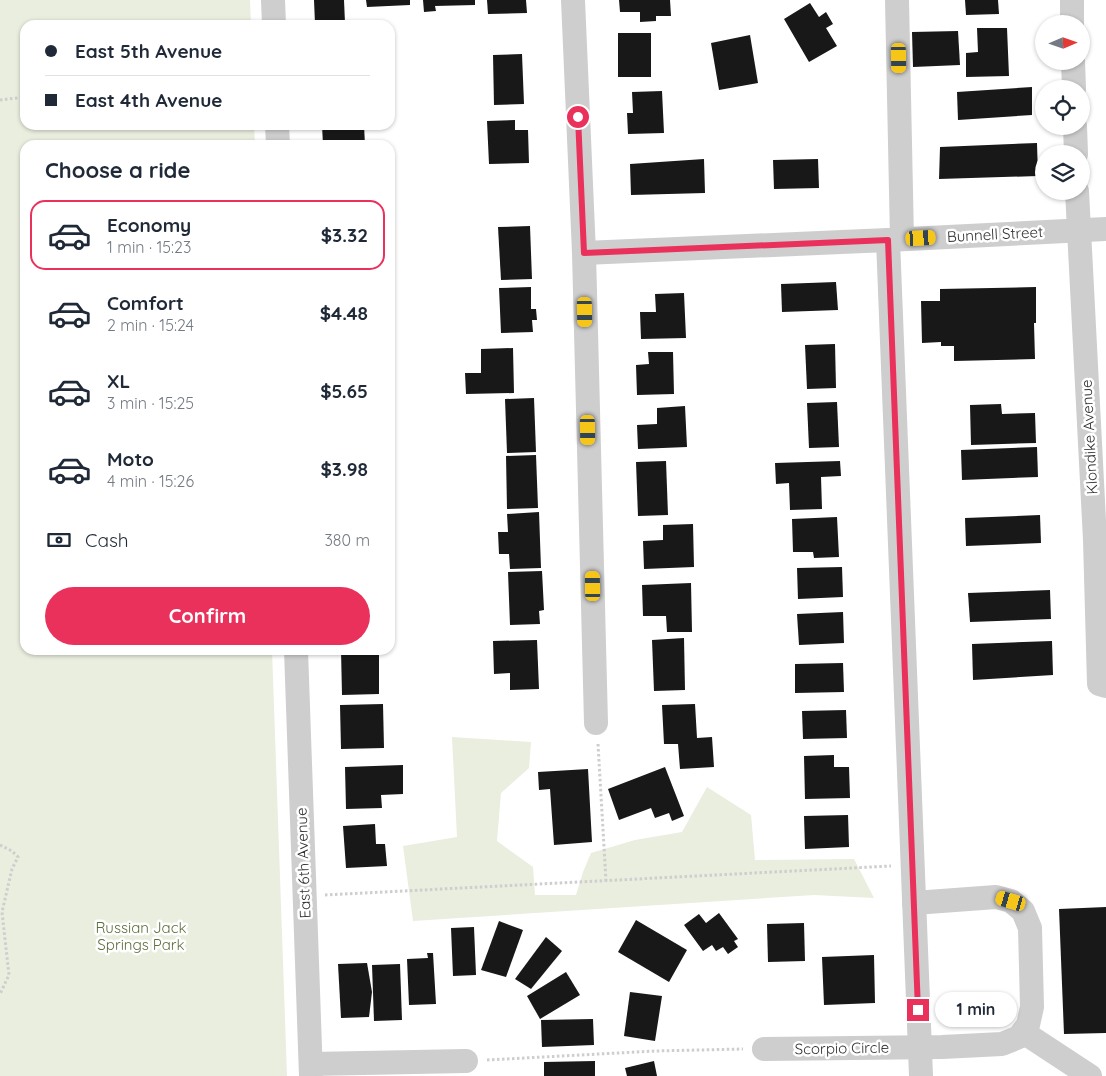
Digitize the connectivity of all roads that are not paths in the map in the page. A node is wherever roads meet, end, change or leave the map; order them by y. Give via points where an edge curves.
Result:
1 (273, 0) edge
2 (573, 0) edge
3 (897, 0) edge
4 (1072, 0) edge
5 (1072, 15) edge
6 (274, 20) edge
7 (1077, 200) edge
8 (1106, 228) edge
9 (1078, 230) junction
10 (895, 240) junction
11 (584, 253) junction
12 (1096, 385) edge
13 (1100, 540) edge
14 (296, 655) edge
15 (1102, 685) edge
16 (596, 723) road end
17 (914, 902) junction
18 (1023, 1032) junction
19 (920, 1046) junction
20 (764, 1049) road end
21 (466, 1061) road end
22 (311, 1070) edge
23 (921, 1076) edge
24 (1090, 1076) edge

1 - 6 street
2 - 11 street
3 - 10 street
4 - 5 street
7 - 9 street, Klondike Avenue
8 - 9 street, Bunnell Street
9 - 10 street, Bunnell Street
9 - 12 street, Klondike Avenue
10 - 11 street, Bunnell Street
10 - 17 street
11 - 16 street
12 - 13 street, Klondike Avenue
13 - 15 street, Klondike Avenue
14 - 22 street, East 6th Avenue
17 - 18 street via 996,897 1011,901 1023,911 1030,928 1032,1007
17 - 19 street
18 - 19 street, Scorpio Circle via 1002,1044
18 - 24 street
19 - 20 street, Scorpio Circle
19 - 23 street
21 - 22 street

